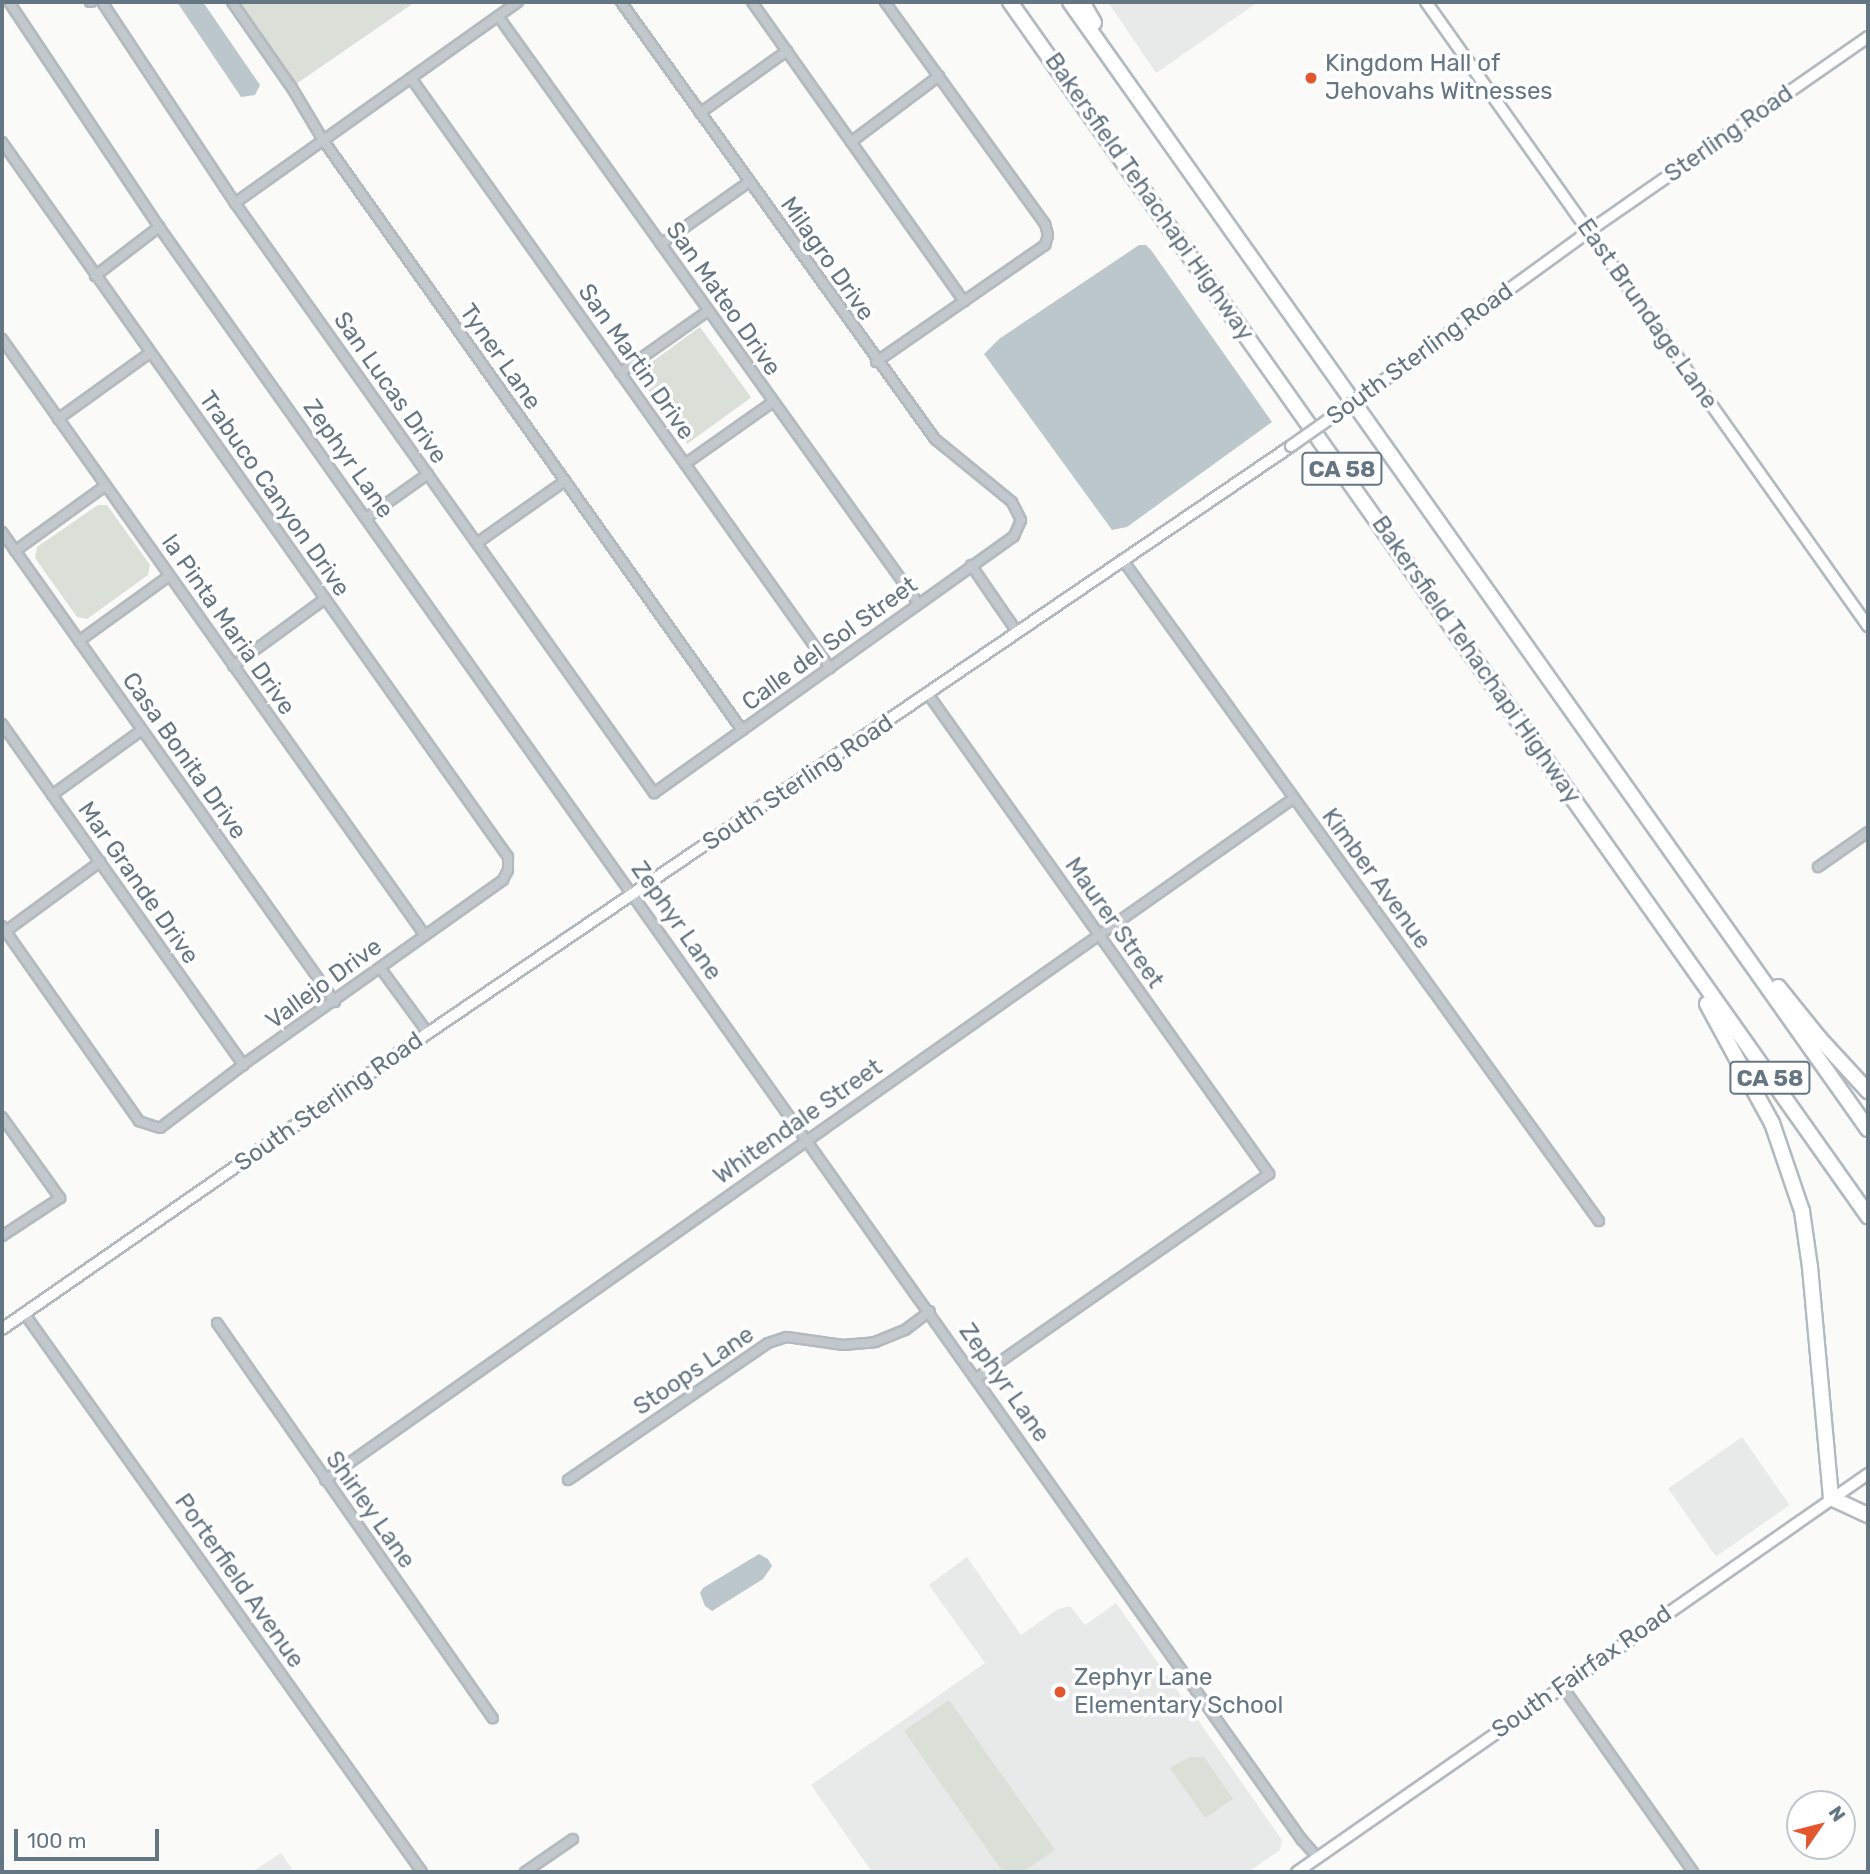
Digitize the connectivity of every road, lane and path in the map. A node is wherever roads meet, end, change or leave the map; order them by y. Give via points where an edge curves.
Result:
1 (9, 2) edge
2 (102, 2) edge
3 (232, 2) edge
4 (518, 2) edge
5 (621, 2) edge
6 (752, 2) edge
7 (885, 2) edge
8 (1010, 2) edge
9 (1070, 2) edge
10 (1082, 2) edge
11 (1426, 2) edge
12 (498, 16) junction
13 (1868, 37) edge
14 (1102, 47) junction
15 (787, 51) junction
16 (939, 76) junction
17 (411, 78) junction
18 (700, 113) junction
19 (323, 141) junction
20 (2, 142) edge
21 (852, 142) junction
22 (749, 182) junction
23 (235, 203) junction
24 (159, 227) junction
25 (1590, 231) junction
26 (661, 244) junction
27 (95, 276) junction
28 (964, 301) junction
29 (708, 311) junction
30 (2, 339) edge
31 (150, 353) junction
32 (876, 362) junction
33 (620, 373) junction
34 (773, 402) junction
35 (58, 419) junction
36 (685, 464) junction
37 (428, 474) junction
38 (565, 481) junction
39 (105, 486) junction
40 (366, 518) junction
41 (1021, 520) joint
42 (2, 532) edge
43 (477, 544) junction
44 (15, 551) junction
45 (1122, 559) junction
46 (971, 565) junction
47 (169, 576) junction
48 (325, 599) junction
49 (918, 603) junction
50 (1868, 625) edge
51 (1017, 632) junction
52 (79, 640) junction
53 (233, 666) junction
54 (830, 668) junction
55 (928, 694) junction
56 (2, 724) edge
57 (142, 730) junction
58 (742, 730) junction
59 (654, 793) joint
60 (52, 795) junction
61 (1294, 798) junction
62 (1868, 832) edge
63 (100, 862) junction
64 (1818, 867) dead end
65 (508, 870) joint
66 (1685, 871) junction
67 (634, 894) junction
68 (4, 929) edge
69 (424, 934) junction
70 (1098, 934) junction
71 (1671, 939) junction
72 (381, 969) junction
73 (335, 1002) junction
74 (428, 1033) junction
75 (243, 1065) junction
76 (1868, 1091) edge
77 (2, 1117) edge
78 (1868, 1129) edge
79 (807, 1138) junction
80 (1868, 1216) edge
81 (1599, 1221) dead end
82 (2, 1236) edge
83 (930, 1311) junction
84 (24, 1312) junction
85 (217, 1323) dead end
86 (2, 1329) edge
87 (977, 1378) junction
88 (1868, 1474) edge
89 (325, 1480) junction
90 (568, 1480) dead end
91 (1831, 1498) junction
92 (1868, 1516) edge
93 (1562, 1686) junction
94 (493, 1717) dead end
95 (573, 1839) dead end
96 (1318, 1858) junction
97 (422, 1872) edge
98 (525, 1872) edge
99 (1297, 1872) edge
100 (1693, 1872) edge

1 - 24 street, Zephyr Lane
2 - 23 street, San Lucas Drive
3 - 19 street, Tyner Lane
4 - 12 street
5 - 18 street, Milagro Drive
6 - 15 street
7 - 16 street
8 - 71 highway, Bakersfield Tehachapi Highway / CA 58
9 - 14 highway, Bakersfield Tehachapi Highway / CA 58
10 - 14 highway
11 - 25 street, East Brundage Lane
12 - 17 street
12 - 26 street, San Mateo Drive
13 - 25 street, Sterling Road
14 - 66 highway, Bakersfield Tehachapi Highway / CA 58
15 - 18 street
15 - 21 street
16 - 21 street
16 - 28 street via 1045,224 1048,235 1045,245
17 - 19 street
17 - 33 street, San Martin Drive
18 - 22 street, Milagro Drive
19 - 23 street
19 - 38 street, Tyner Lane
20 - 27 street, Trabuco Canyon Drive
21 - 28 street
22 - 26 street
22 - 32 street, Milagro Drive
23 - 37 street, San Lucas Drive
24 - 27 street
24 - 40 street, Zephyr Lane
25 - 45 street, South Sterling Road, bridge via 1291,446
25 - 50 street, East Brundage Lane
26 - 29 street, San Mateo Drive
27 - 31 street, Trabuco Canyon Drive
28 - 32 street
29 - 33 street
29 - 34 street, San Mateo Drive
30 - 35 street, la Pinta Maria Drive
31 - 35 street
31 - 48 street, Trabuco Canyon Drive
32 - 41 street, Milagro Drive via 935,439 1012,502
33 - 36 street, San Martin Drive
34 - 36 street
34 - 49 street, San Mateo Drive
35 - 39 street, la Pinta Maria Drive
36 - 54 street, San Martin Drive
37 - 40 street
37 - 43 street, San Lucas Drive
38 - 43 street
38 - 58 street, Tyner Lane
39 - 44 street
39 - 47 street, la Pinta Maria Drive
40 - 67 street, Zephyr Lane
41 - 46 street, Calle del Sol Street via 1014,536
42 - 44 street, Casa Bonita Drive
43 - 59 street, San Lucas Drive
44 - 52 street, Casa Bonita Drive
45 - 51 street, South Sterling Road
45 - 61 street, Kimber Avenue
46 - 49 street, Calle del Sol Street
46 - 51 street
47 - 52 street
47 - 53 street, la Pinta Maria Drive
48 - 53 street
48 - 65 street, Trabuco Canyon Drive via 508,857
49 - 54 street, Calle del Sol Street
51 - 55 street, South Sterling Road
52 - 57 street, Casa Bonita Drive
53 - 69 street, la Pinta Maria Drive
54 - 58 street, Calle del Sol Street
55 - 67 street, South Sterling Road
55 - 70 street, Maurer Street
56 - 60 street, Mar Grande Drive
57 - 60 street
57 - 73 street, Casa Bonita Drive
58 - 59 street, Calle del Sol Street
60 - 63 street, Mar Grande Drive
61 - 70 street, Whitendale Street
61 - 81 street, Kimber Avenue
62 - 64 street
63 - 68 street
63 - 75 street, Mar Grande Drive
65 - 69 street, Vallejo Drive via 503,880
66 - 76 highway via 1820,1039
66 - 78 highway, Bakersfield Tehachapi Highway / CA 58
67 - 74 street, South Sterling Road
67 - 79 street, Zephyr Lane
68 - 75 street, Vallejo Drive via 139,1121 160,1128
69 - 72 street, Vallejo Drive
70 - 79 street, Whitendale Street
70 - 87 street, Maurer Street via 1269,1174
71 - 80 highway, Bakersfield Tehachapi Highway / CA 58
71 - 91 highway via 1759,1096 1794,1181 1809,1255
72 - 73 street, Vallejo Drive
72 - 74 street
73 - 75 street, Vallejo Drive
74 - 84 street, South Sterling Road
77 - 82 street via 60,1198
79 - 83 street, Zephyr Lane
79 - 89 street, Whitendale Street
83 - 87 street, Zephyr Lane
83 - 90 street, Stoops Lane via 905,1331 875,1342 843,1345 787,1338 768,1343
84 - 86 street, South Sterling Road
84 - 97 street, Porterfield Avenue
85 - 89 street, Shirley Lane
87 - 96 street, Zephyr Lane
88 - 91 street, South Fairfax Road
89 - 94 street, Shirley Lane
91 - 92 highway
91 - 93 street, South Fairfax Road
93 - 96 street, South Fairfax Road
93 - 100 street
95 - 98 street
96 - 99 street, South Fairfax Road

